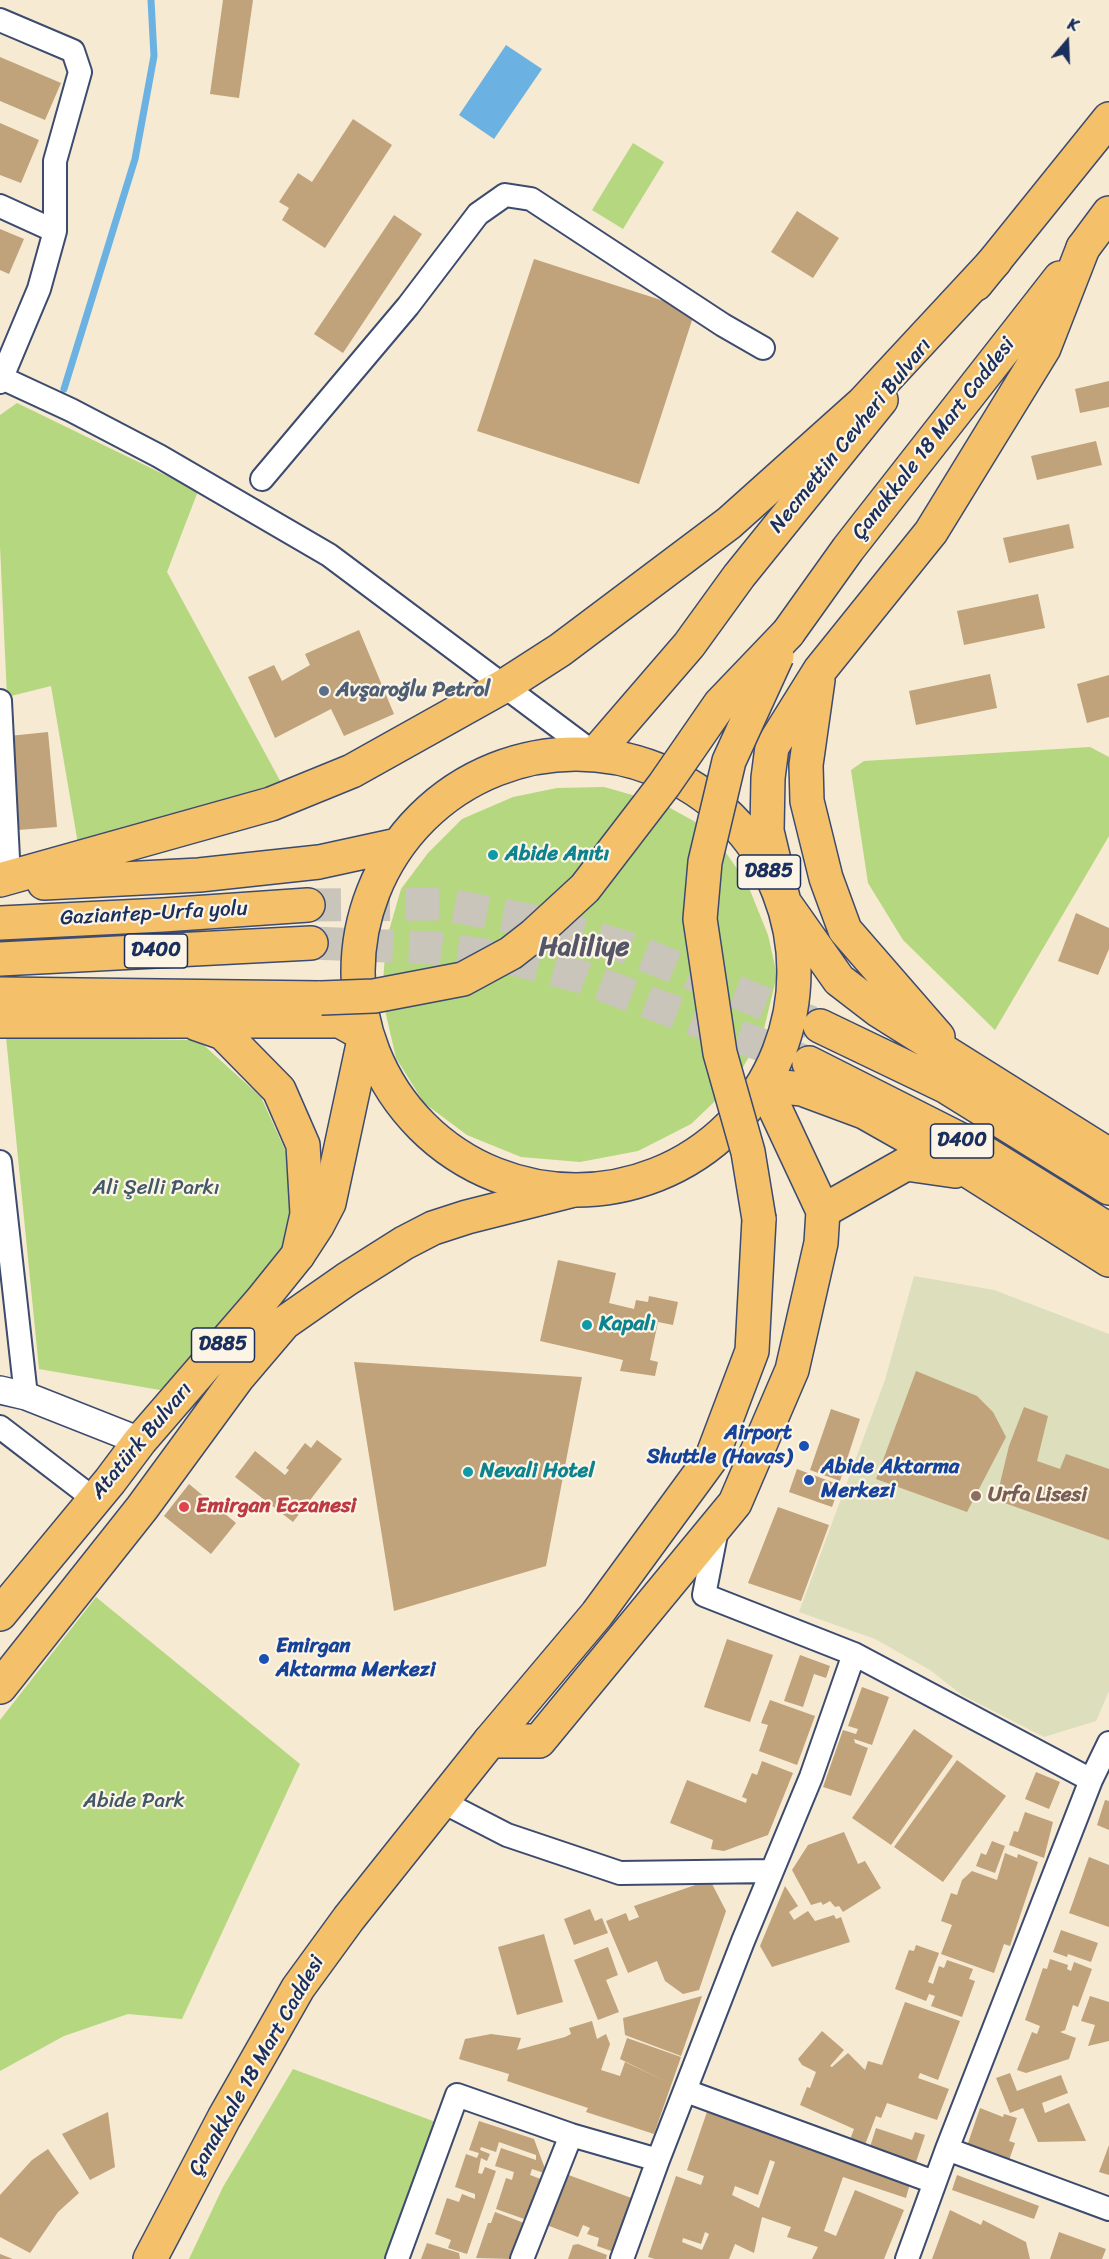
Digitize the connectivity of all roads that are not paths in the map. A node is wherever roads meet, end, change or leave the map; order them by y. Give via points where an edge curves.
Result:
1 (0, 20) edge
2 (1109, 119) edge
3 (0, 206) edge
4 (1109, 213) edge
5 (55, 231) junction
6 (1083, 248) junction
7 (995, 261) junction
8 (763, 348) dead end
9 (1, 380) edge
10 (262, 479) dead end
11 (788, 633) junction
12 (820, 670) junction
13 (504, 686) junction
14 (0, 701) edge
15 (595, 754) junction
16 (397, 845) junction
17 (3, 881) edge
18 (784, 902) junction
19 (308, 905) tunnel mouth
20 (0, 923) edge
21 (311, 943) tunnel mouth
22 (0, 959) edge
23 (0, 994) edge
24 (0, 1021) edge
25 (186, 1021) junction
26 (820, 1026) tunnel mouth
27 (365, 1035) junction
28 (957, 1059) junction
29 (809, 1063) tunnel mouth
30 (764, 1085) junction
31 (1109, 1155) edge
32 (0, 1162) edge
33 (970, 1172) junction
34 (1109, 1188) edge
35 (570, 1191) junction
36 (2, 1196) edge
37 (823, 1210) junction
38 (1109, 1230) edge
39 (298, 1255) junction
40 (1109, 1260) edge
41 (13, 1393) edge
42 (0, 1427) edge
43 (140, 1441) junction
44 (94, 1499) junction
45 (717, 1524) junction
46 (0, 1614) edge
47 (854, 1654) junction
48 (0, 1687) edge
49 (490, 1741) junction
50 (1109, 1743) edge
51 (1092, 1780) junction
52 (441, 1801) junction
53 (772, 1871) junction
54 (686, 2091) junction
55 (570, 2135) junction
56 (947, 2149) junction
57 (658, 2160) junction
58 (934, 2182) junction
59 (1109, 2209) edge
60 (150, 2259) edge
61 (397, 2259) edge
62 (522, 2259) edge
63 (622, 2259) edge
64 (907, 2259) edge

1 - 5 street via 73,51 80,72 56,161
2 - 7 main road, Necmettin Cevheri Bulvarı
3 - 5 street
4 - 6 main road
5 - 9 street via 39,289
6 - 11 main road, Çanakkale 18 Mart Caddesi via 848,549
6 - 12 main road via 1044,348 931,532
7 - 13 main road via 862,404 729,523 560,651
7 - 15 main road, Necmettin Cevheri Bulvarı via 759,550 682,653
8 - 10 street via 531,199 505,195 478,214 408,306
9 - 13 street via 71,410 159,456 329,555
11 - 23 main road, bridge via 720,704 585,888 534,935 463,979 374,996 321,998
11 - 49 main road, Çanakkale 18 Mart Caddesi, bridge via 729,761 705,862 700,919 720,1053 748,1152 759,1219 752,1351 712,1457 597,1614
12 - 18 main road via 772,747 767,831
12 - 28 main road via 806,765 807,801 826,878 845,930
13 - 15 street
13 - 17 main road via 352,771 271,804
14 - 17 street
15 - 16 main road, D885 via 519,760 450,792
15 - 18 main road, D885 via 656,768 711,800 755,846
16 - 17 main road via 319,862 199,875
16 - 27 main road, D885 via 367,904 356,969
18 - 28 main road via 839,980 878,1010
18 - 30 main road, D885 via 795,964 789,1027
19 - 20 main road, Gaziantep-Urfa yolu / D400
21 - 22 main road, Gaziantep-Urfa yolu / D400
24 - 25 main road
25 - 27 main road via 340,1021
25 - 39 main road via 223,1033 279,1090 303,1145 307,1214
26 - 34 main road, D400 via 945,1086
27 - 35 main road, D885 via 381,1073 404,1108 437,1142 478,1168 523,1184
27 - 39 main road, Atatürk Bulvarı / D885 via 328,1203
28 - 31 main road
29 - 38 main road, D400 via 977,1148
30 - 33 main road via 802,1089 864,1112
30 - 35 main road, D885 via 736,1121 702,1152 671,1169 616,1187
30 - 37 main road
32 - 36 street
33 - 37 main road via 906,1164
33 - 40 main road
35 - 48 main road via 433,1228 346,1279 284,1323 238,1377 142,1508
36 - 41 street
37 - 45 main road via 821,1243 792,1370 735,1503
39 - 43 main road, Atatürk Bulvarı / D885
41 - 43 street
42 - 44 street
43 - 44 main road, Atatürk Bulvarı / D885
44 - 46 main road, Atatürk Bulvarı / D885
45 - 47 street via 704,1595
45 - 49 main road via 539,1741
47 - 51 street
47 - 53 street via 811,1777
49 - 52 main road, Çanakkale 18 Mart Caddesi
50 - 51 street
51 - 56 street
52 - 53 street via 507,1836 620,1873
52 - 60 main road, Çanakkale 18 Mart Caddesi via 298,1989
53 - 54 street
54 - 57 street
54 - 58 street
55 - 57 street
55 - 61 street via 458,2095
55 - 62 street
56 - 58 street
56 - 59 street
57 - 63 street
58 - 64 street

